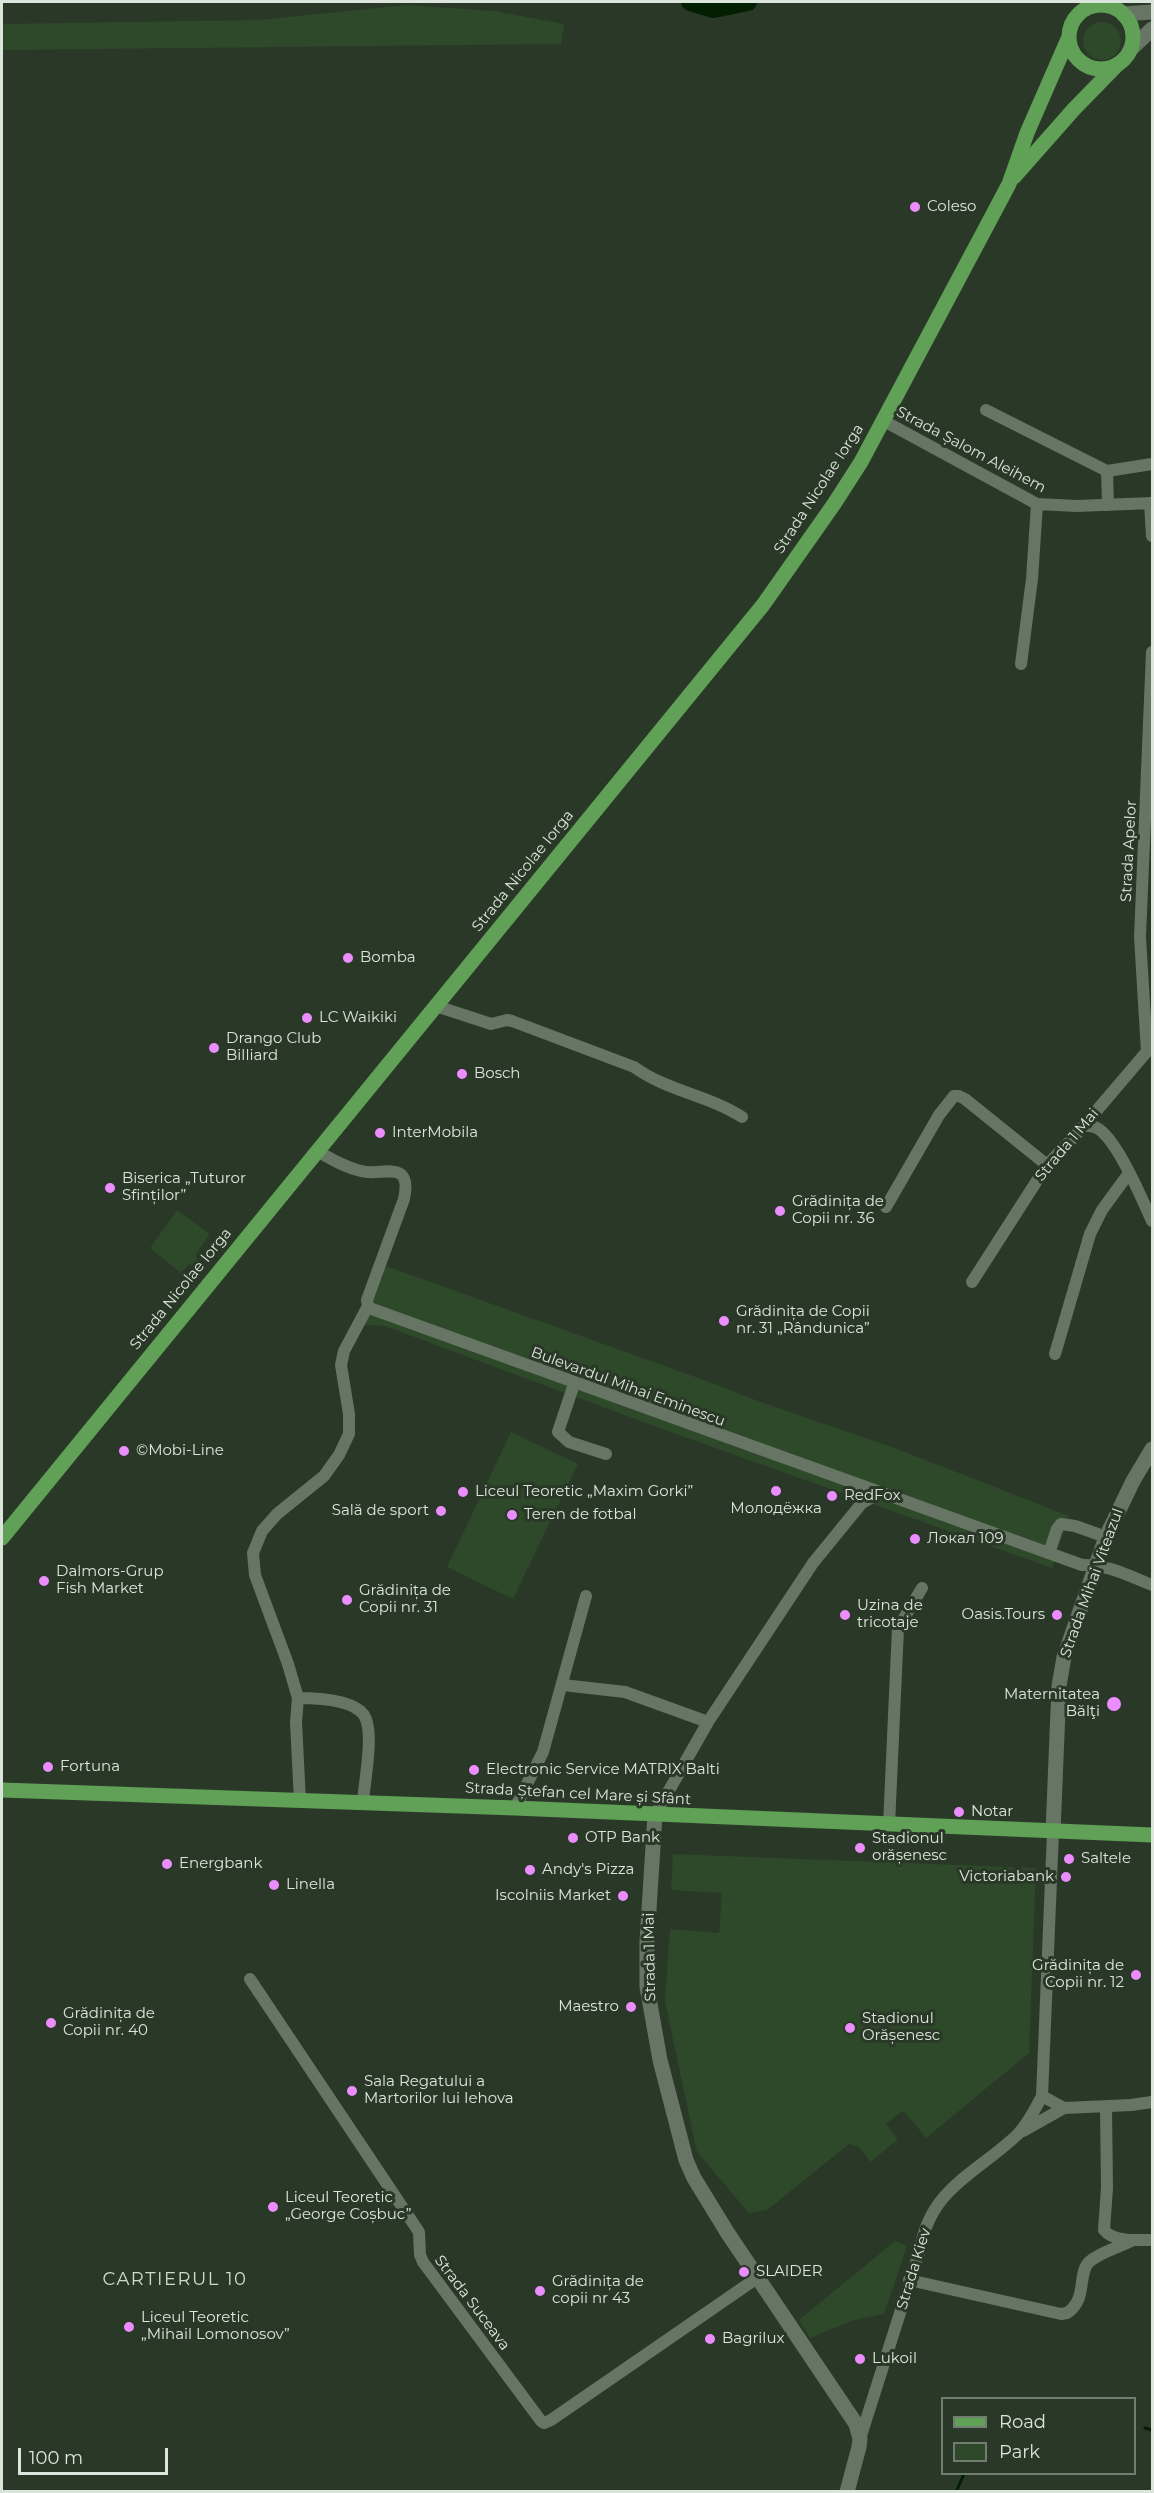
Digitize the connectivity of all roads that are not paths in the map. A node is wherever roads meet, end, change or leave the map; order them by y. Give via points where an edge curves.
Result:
1 (1115, 7) edge
2 (1078, 9) edge
3 (1152, 12) edge
4 (1152, 29) edge
5 (1068, 39) junction
6 (1132, 48) junction
7 (1117, 66) junction
8 (1009, 184) junction
9 (986, 410) dead end
10 (884, 421) junction
11 (1152, 464) edge
12 (1107, 471) junction
13 (1151, 503) edge
14 (1037, 504) junction
15 (1108, 505) junction
16 (1152, 536) edge
17 (1152, 652) edge
18 (1021, 664) dead end
19 (1151, 766) edge
20 (436, 1006) junction
21 (1150, 1048) edge
22 (742, 1116) dead end
23 (1083, 1126) junction
24 (317, 1151) junction
25 (1047, 1165) junction
26 (1129, 1173) junction
27 (886, 1207) dead end
28 (1152, 1221) edge
29 (972, 1282) dead end
30 (368, 1306) junction
31 (1055, 1354) dead end
32 (574, 1384) junction
33 (1152, 1449) edge
34 (606, 1454) dead end
35 (879, 1493) junction
36 (1106, 1537) junction
37 (2, 1538) edge
38 (1048, 1553) junction
39 (1096, 1565) junction
40 (1152, 1585) edge
41 (922, 1588) dead end
42 (586, 1596) dead end
43 (563, 1685) junction
44 (298, 1698) junction
45 (708, 1722) junction
46 (2, 1790) edge
47 (300, 1801) junction
48 (363, 1803) junction
49 (515, 1808) junction
50 (655, 1815) junction
51 (889, 1825) junction
52 (1053, 1832) junction
53 (1152, 1836) edge
54 (250, 1979) dead end
55 (1042, 2096) junction
56 (1152, 2102) edge
57 (1106, 2107) junction
58 (1064, 2108) junction
59 (1018, 2133) junction
60 (1133, 2240) junction
61 (1152, 2240) edge
62 (758, 2278) junction
63 (909, 2280) junction
64 (860, 2439) junction
65 (847, 2492) edge

1 - 2 main road
1 - 3 main road
1 - 6 main road via 1133,30
2 - 5 main road
4 - 6 main road
5 - 7 main road via 1071,50 1085,66
5 - 8 main road, Strada Nicolae Iorga
6 - 7 main road
7 - 8 main road, Strada Nicolae Iorga
8 - 10 main road, Strada Nicolae Iorga
9 - 12 street
10 - 14 street, Strada Șalom Aleihem
10 - 20 main road, Strada Nicolae Iorga via 834,504 763,605
11 - 12 street
12 - 15 street
13 - 15 street, Strada Șalom Aleihem
13 - 16 street
14 - 15 street, Strada Șalom Aleihem
14 - 18 street
17 - 19 street, Strada Apelor
19 - 21 street, Strada Apelor via 1140,937
20 - 22 street via 491,1024 507,1020 634,1067 650,1079
20 - 24 main road, Strada Nicolae Iorga
21 - 23 street, Strada 1 Mai
23 - 25 street, Strada 1 Mai
23 - 26 street via 1101,1132
24 - 30 street via 356,1170 390,1170 403,1178 404,1199
24 - 37 main road, Strada Nicolae Iorga
25 - 27 street via 965,1099 954,1096
25 - 29 street, Strada 1 Mai
26 - 28 street
26 - 31 street via 1090,1234
30 - 32 street, Bulevardul Mihai Eminescu
30 - 44 street via 344,1351 341,1365 349,1414 348,1434 339,1455 324,1476 262,1531 253,1553 255,1575
32 - 34 street via 558,1432 569,1442
32 - 35 street, Bulevardul Mihai Eminescu
33 - 36 main road, Strada Mihai Viteazul
35 - 38 street, Bulevardul Mihai Eminescu
35 - 45 street, Strada 1 Mai via 862,1503 813,1563
36 - 38 street via 1061,1524
36 - 39 main road, Strada Mihai Viteazul
38 - 39 street, Bulevardul Mihai Eminescu via 1082,1565
39 - 40 street, Bulevardul Mihai Eminescu
39 - 52 main road, Strada Mihai Viteazul via 1060,1680
41 - 51 street via 898,1628
42 - 43 street
43 - 45 street via 625,1692
43 - 49 street via 543,1752
44 - 47 street
44 - 48 street via 329,1699 364,1716 368,1747
45 - 50 street, Strada 1 Mai
46 - 47 main road, Strada Ștefan cel Mare și Sfânt
47 - 48 main road, Strada Ștefan cel Mare și Sfânt
48 - 49 main road, Strada Ștefan cel Mare și Sfânt
49 - 50 main road, Strada Ștefan cel Mare și Sfânt
50 - 51 main road, Strada Ștefan cel Mare și Sfânt
50 - 62 main road, Strada 1 Mai via 646,1972 660,2060 694,2178
51 - 52 main road, Strada Ștefan cel Mare și Sfânt
52 - 53 main road, Strada Ștefan cel Mare și Sfânt
52 - 55 street
54 - 62 street, Strada Suceava via 419,2232 423,2262 541,2421 551,2420
55 - 58 street
55 - 59 street, Strada Kiev
56 - 57 street
57 - 58 street
57 - 60 street via 1104,2230 1109,2235
58 - 59 street
59 - 63 street, Strada Kiev via 960,2179 938,2206 923,2230
60 - 61 street
60 - 63 street via 1089,2262 1077,2302 1067,2313
62 - 64 main road, Strada 1 Mai via 844,2404
63 - 64 street, Strada Kiev
64 - 65 main road, Strada Kiev

